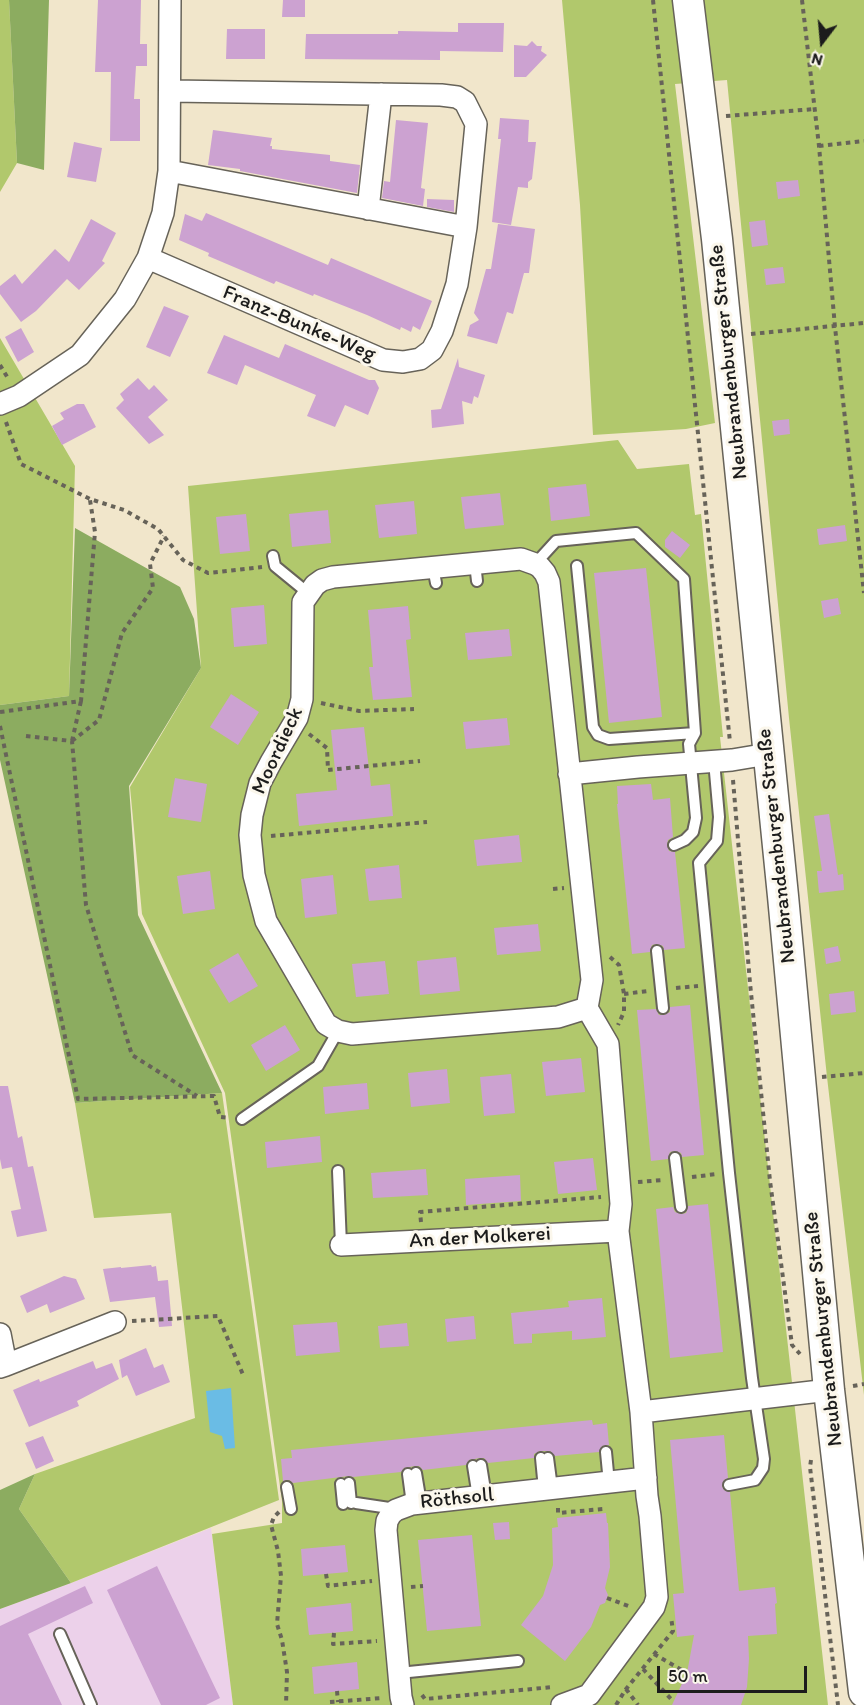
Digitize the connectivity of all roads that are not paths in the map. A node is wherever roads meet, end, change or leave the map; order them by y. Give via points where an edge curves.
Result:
1 (170, 0) edge
2 (688, 0) edge
3 (171, 91) junction
4 (381, 94) junction
5 (169, 171) junction
6 (368, 209) junction
7 (466, 227) junction
8 (148, 258) junction
9 (0, 404) edge
10 (274, 561) road end
11 (536, 564) junction
12 (577, 566) dead end
13 (308, 593) junction
14 (694, 733) junction
15 (768, 754) junction
16 (723, 760) junction
17 (690, 763) junction
18 (569, 774) junction
19 (674, 844) dead end
20 (657, 951) dead end
21 (587, 1008) junction
22 (663, 1008) dead end
23 (338, 1031) junction
24 (242, 1119) road end
25 (675, 1158) dead end
26 (338, 1171) dead end
27 (681, 1207) dead end
28 (613, 1231) junction
29 (341, 1245) joint
30 (115, 1322) road end
31 (0, 1334) edge
32 (3, 1366) edge
33 (829, 1390) junction
34 (754, 1399) junction
35 (641, 1412) junction
36 (606, 1452) dead end
37 (544, 1458) dead end
38 (477, 1466) dead end
39 (412, 1473) dead end
40 (645, 1478) junction
41 (345, 1483) dead end
42 (609, 1483) junction
43 (729, 1485) dead end
44 (287, 1487) dead end
45 (548, 1489) junction
46 (482, 1497) junction
47 (291, 1505) road end
48 (410, 1506) junction
49 (60, 1634) dead end
50 (862, 1655) edge
51 (518, 1661) dead end
52 (399, 1673) junction
53 (864, 1692) edge
54 (559, 1696) edge
55 (402, 1701) edge
56 (91, 1705) edge

1 - 3 street
2 - 15 main road, Neubrandenburger Straße
3 - 4 street, Franz-Bunke-Weg
3 - 5 street
4 - 6 street
4 - 7 street, Franz-Bunke-Weg via 447,95 465,102 476,124
5 - 6 street
5 - 8 street via 163,213
6 - 7 street
7 - 8 street, Franz-Bunke-Weg via 456,284 442,331 432,350 420,359 403,362 383,360
8 - 9 street via 125,299 80,355
10 - 13 lane
11 - 13 street via 521,559 476,572 333,576
11 - 14 lane via 556,542 636,533 684,579
11 - 18 street via 549,582
12 - 14 lane via 593,727 598,735 609,740
13 - 23 street, Moordieck via 302,609 302,699 297,718 256,794 250,835 254,875 266,921 326,1024
14 - 17 lane via 689,744
15 - 16 street
15 - 33 main road, Neubrandenburger Straße
16 - 17 street
16 - 34 lane via 717,842 699,863
17 - 18 street
17 - 19 lane via 696,818 693,832
18 - 21 street via 592,980
20 - 22 lane
21 - 23 street via 558,1017 352,1034
21 - 28 street via 608,1044 621,1204
23 - 24 lane via 318,1066
25 - 27 lane
26 - 29 lane
28 - 29 street, An der Molkerei
28 - 35 street
30 - 32 street
31 - 32 street
33 - 34 street
33 - 50 main road, Neubrandenburger Straße
34 - 35 street
34 - 43 lane via 763,1468 754,1480
35 - 40 street
36 - 42 lane
37 - 45 lane
38 - 46 lane
39 - 48 lane
40 - 42 street, Röthsoll
40 - 54 street via 657,1598 654,1607 589,1695
41 - 48 lane via 350,1503
42 - 45 street, Röthsoll
44 - 47 lane
45 - 46 street, Röthsoll
46 - 48 street, Röthsoll
48 - 52 street, Röthsoll via 387,1521 386,1530
49 - 56 lane
50 - 53 main road, Neubrandenburger Straße
51 - 52 lane
52 - 55 street, Röthsoll

